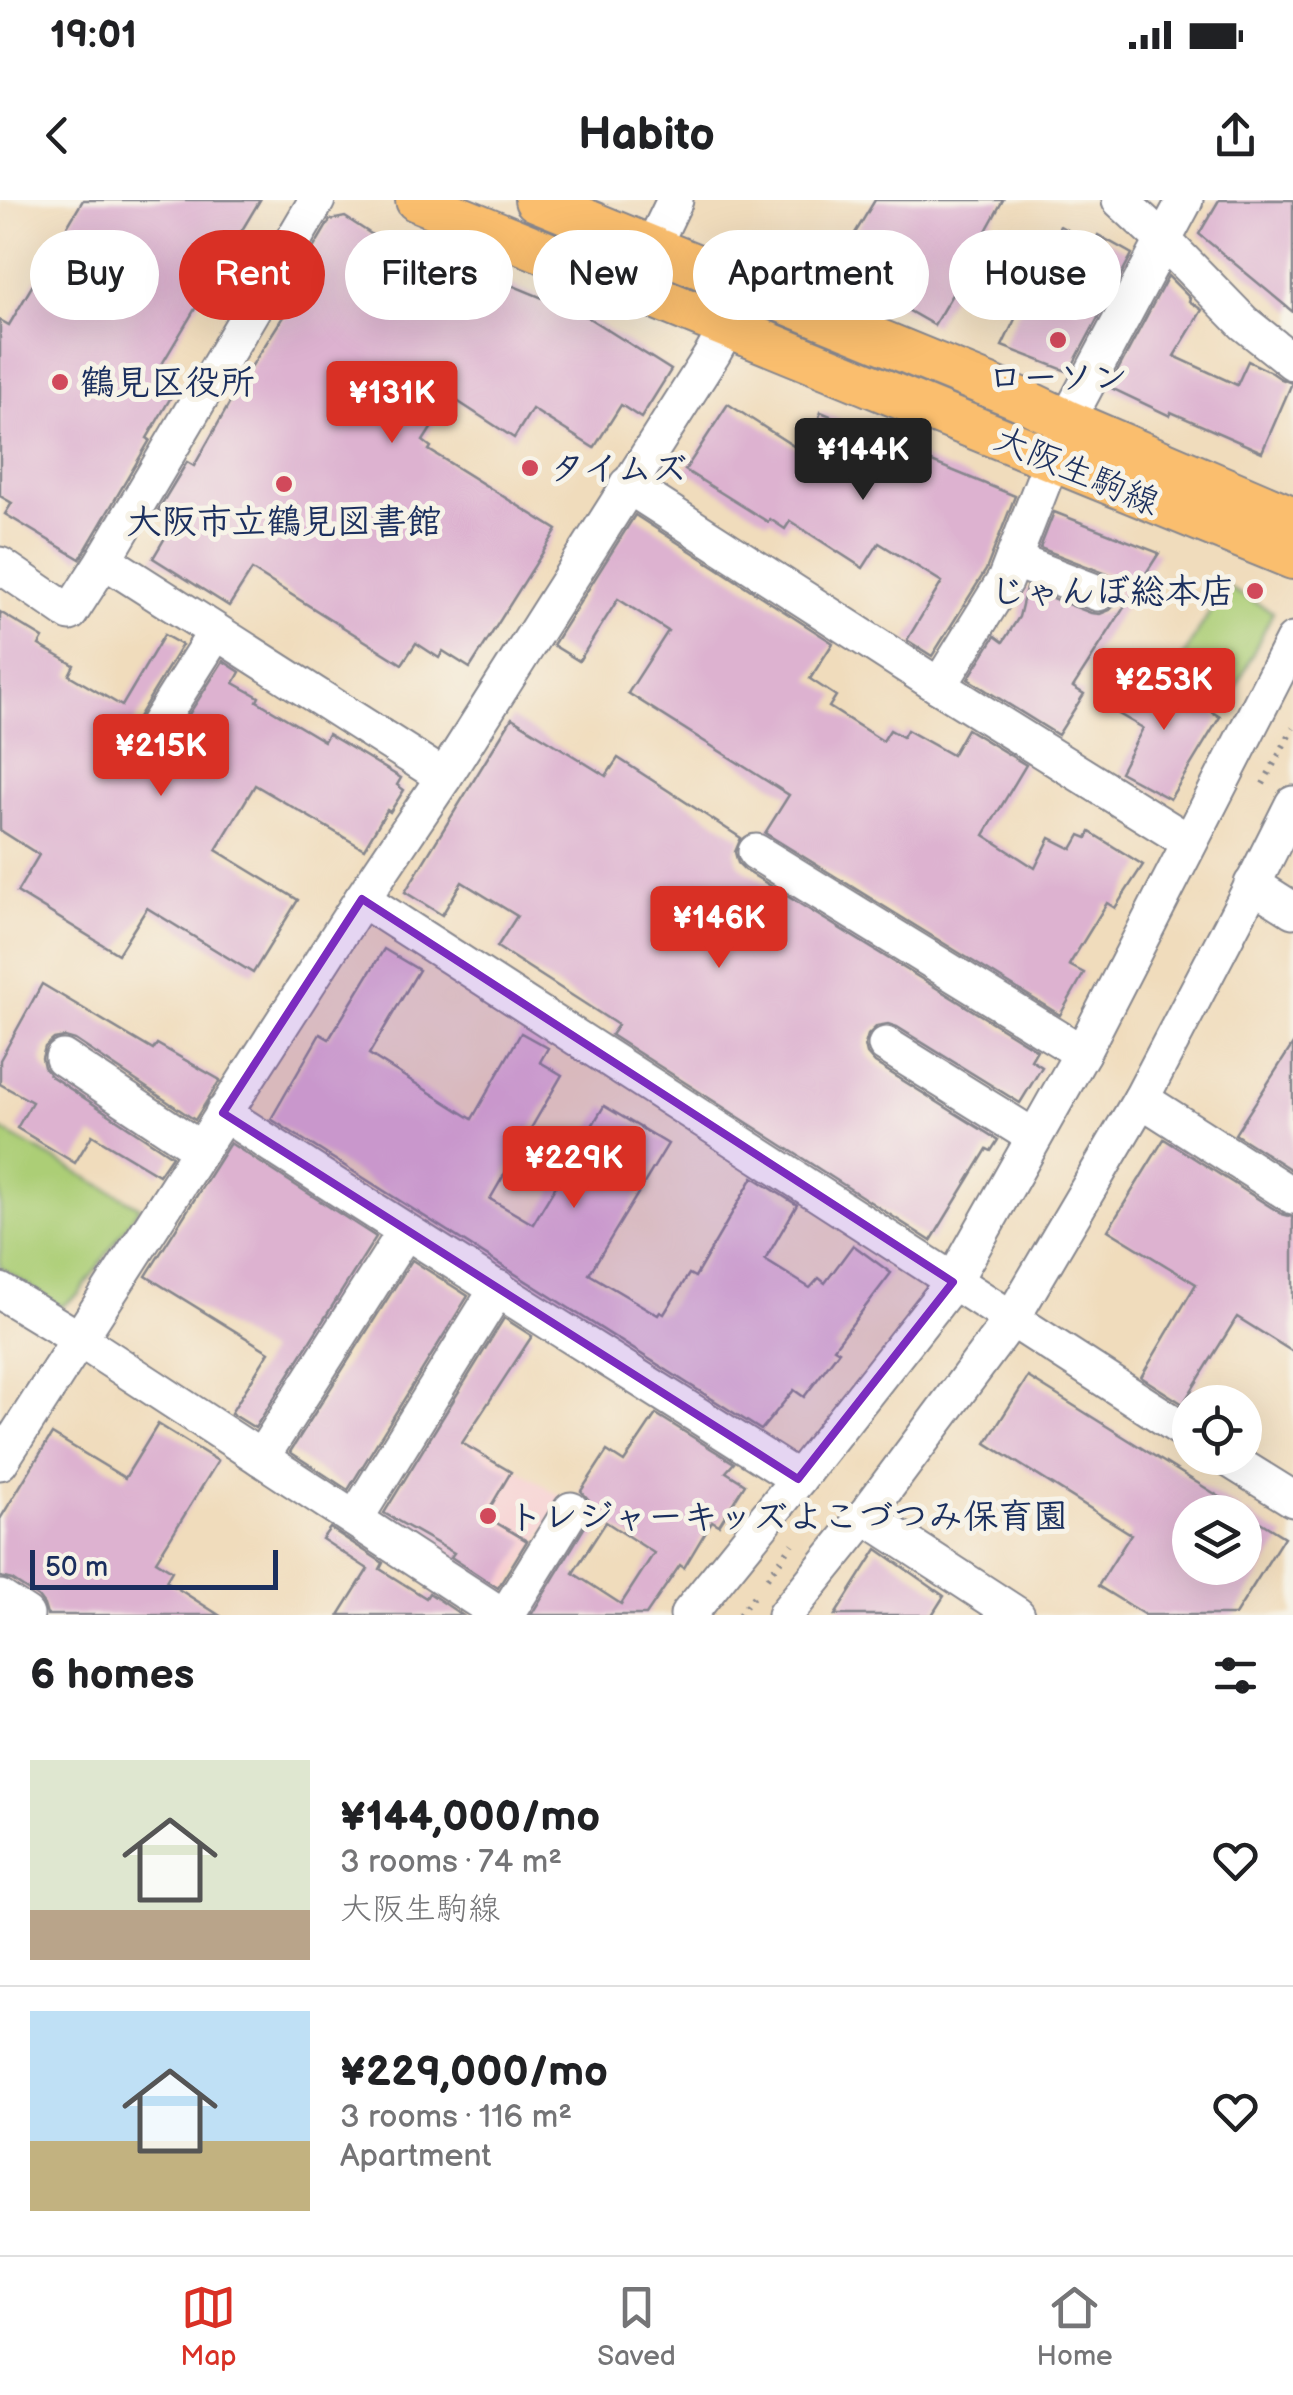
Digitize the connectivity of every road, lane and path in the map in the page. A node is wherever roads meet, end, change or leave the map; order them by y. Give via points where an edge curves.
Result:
1 (316, 200) edge
2 (417, 200) edge
3 (536, 200) edge
4 (675, 200) edge
5 (1120, 200) edge
6 (1185, 200) edge
7 (608, 230) edge
8 (661, 230) edge
9 (1162, 239) junction
10 (730, 320) edge
11 (827, 320) edge
12 (727, 326) junction
13 (1293, 362) edge
14 (1059, 441) junction
15 (627, 484) junction
16 (1293, 518) edge
17 (1293, 558) edge
18 (104, 560) junction
19 (1013, 560) junction
20 (0, 565) edge
21 (1098, 593) dead end
22 (216, 632) junction
23 (1293, 641) edge
24 (939, 686) junction
25 (153, 732) dead end
26 (444, 777) junction
27 (1293, 804) edge
28 (1189, 842) junction
29 (756, 852) dead end
30 (1252, 884) junction
31 (362, 900) junction
32 (1293, 910) edge
33 (886, 1045) dead end
34 (1082, 1053) junction
35 (63, 1058) dead end
36 (1141, 1099) junction
37 (224, 1113) junction
38 (1034, 1137) junction
39 (200, 1149) junction
40 (1293, 1196) edge
41 (405, 1232) junction
42 (953, 1282) junction
43 (498, 1288) junction
44 (0, 1290) edge
45 (1011, 1320) junction
46 (79, 1338) junction
47 (1172, 1423) edge
48 (261, 1458) junction
49 (0, 1462) edge
50 (1254, 1475) edge
51 (798, 1479) junction
52 (1293, 1499) edge
53 (571, 1510) dead end
54 (864, 1516) junction
55 (355, 1519) junction
56 (0, 1598) edge
57 (26, 1615) edge
58 (504, 1615) edge
59 (688, 1615) edge
60 (785, 1615) edge
61 (1016, 1615) edge

1 - 18 street
2 - 12 main road, 大阪生駒線
3 - 7 main road, 大阪生駒線
4 - 8 street
5 - 9 street
6 - 9 street
9 - 13 street via 1244,323
9 - 14 street
10 - 12 street
11 - 14 main road, 大阪生駒線 via 1018,398
12 - 14 main road, 大阪生駒線
12 - 15 street
14 - 16 main road, 大阪生駒線
14 - 17 main road, 大阪生駒線
14 - 19 street
15 - 24 street
15 - 26 street
18 - 20 street via 70,613
18 - 22 street
19 - 21 street
19 - 24 street
22 - 25 street
22 - 26 street
23 - 28 street
24 - 28 street
26 - 31 street
27 - 30 street
28 - 34 street
29 - 34 street
30 - 32 street
30 - 36 street
31 - 37 street
31 - 42 street
33 - 38 street
34 - 38 street
35 - 39 street
36 - 40 street
36 - 45 street
37 - 39 street
37 - 41 street
38 - 42 street
39 - 46 street
41 - 43 street
41 - 48 street
42 - 45 street
42 - 51 street
43 - 51 street
43 - 55 street
44 - 46 street
45 - 47 street
45 - 54 street
46 - 48 street
46 - 49 street
48 - 55 street
50 - 52 street
51 - 59 street
53 - 58 street
54 - 60 street
54 - 61 street
55 - 58 street
56 - 57 street

